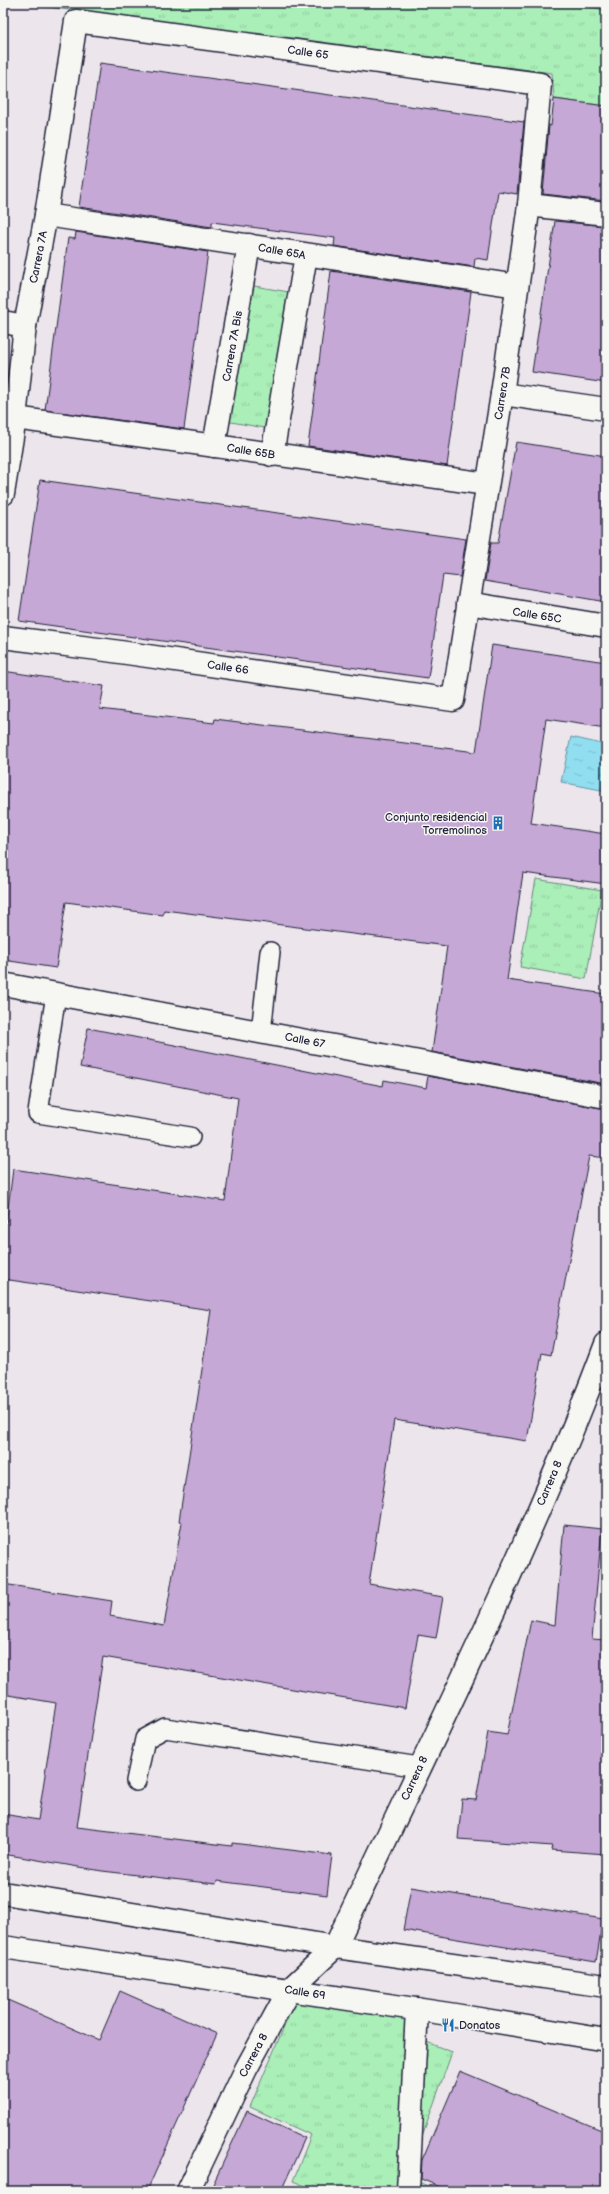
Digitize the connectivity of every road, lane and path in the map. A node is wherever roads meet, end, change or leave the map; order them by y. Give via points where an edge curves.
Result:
1 (76, 21) joint
2 (540, 84) joint
3 (529, 205) junction
4 (606, 214) edge
5 (46, 215) junction
6 (249, 245) junction
7 (306, 255) junction
8 (517, 286) junction
9 (3, 322) edge
10 (25, 326) junction
11 (502, 394) junction
12 (606, 409) edge
13 (15, 418) junction
14 (214, 446) junction
15 (272, 455) junction
16 (487, 484) junction
17 (3, 494) edge
18 (468, 603) junction
19 (606, 626) edge
20 (3, 637) edge
21 (453, 700) joint
22 (270, 952) dead end
23 (3, 984) edge
24 (56, 994) junction
25 (261, 1032) junction
26 (606, 1097) edge
27 (190, 1137) dead end
28 (606, 1344) edge
29 (419, 1768) junction
30 (136, 1781) dead end
31 (3, 1893) edge
32 (3, 1947) edge
33 (335, 1947) junction
34 (606, 1986) edge
35 (289, 1990) junction
36 (417, 2009) junction
37 (606, 2040) edge
38 (188, 2191) edge
39 (408, 2191) edge

1 - 2 street, Calle 65
1 - 5 street, Carrera 7A
2 - 3 street, Carrera 7B
3 - 4 street
3 - 8 street, Carrera 7B
5 - 6 street, Calle 65A
5 - 10 street, Carrera 7A
6 - 7 street, Calle 65A
6 - 14 street, Carrera 7A Bis
7 - 8 street, Calle 65A
7 - 15 street
8 - 11 street, Carrera 7B
9 - 10 street
10 - 13 street, Carrera 7A
11 - 12 street
11 - 16 street, Carrera 7B
13 - 14 street, Calle 65B
13 - 17 street, Carrera 7A
14 - 15 street, Calle 65B
15 - 16 street, Calle 65B
16 - 18 street, Carrera 7B
18 - 19 street, Calle 65C
18 - 21 street, Carrera 7B
20 - 21 street, Calle 66
22 - 25 lane
23 - 24 street, Calle 67
24 - 25 street, Calle 67
24 - 27 lane via 38,1113
25 - 26 street, Calle 67
28 - 29 street, Carrera 8 via 502,1594
29 - 30 lane via 165,1728 145,1739
29 - 33 street, Carrera 8
31 - 33 street
32 - 35 street, Calle 69
33 - 34 street
33 - 35 street, Carrera 8
35 - 36 street, Calle 69
35 - 38 street, Carrera 8 via 246,2069
36 - 37 street, Calle 69
36 - 39 street

